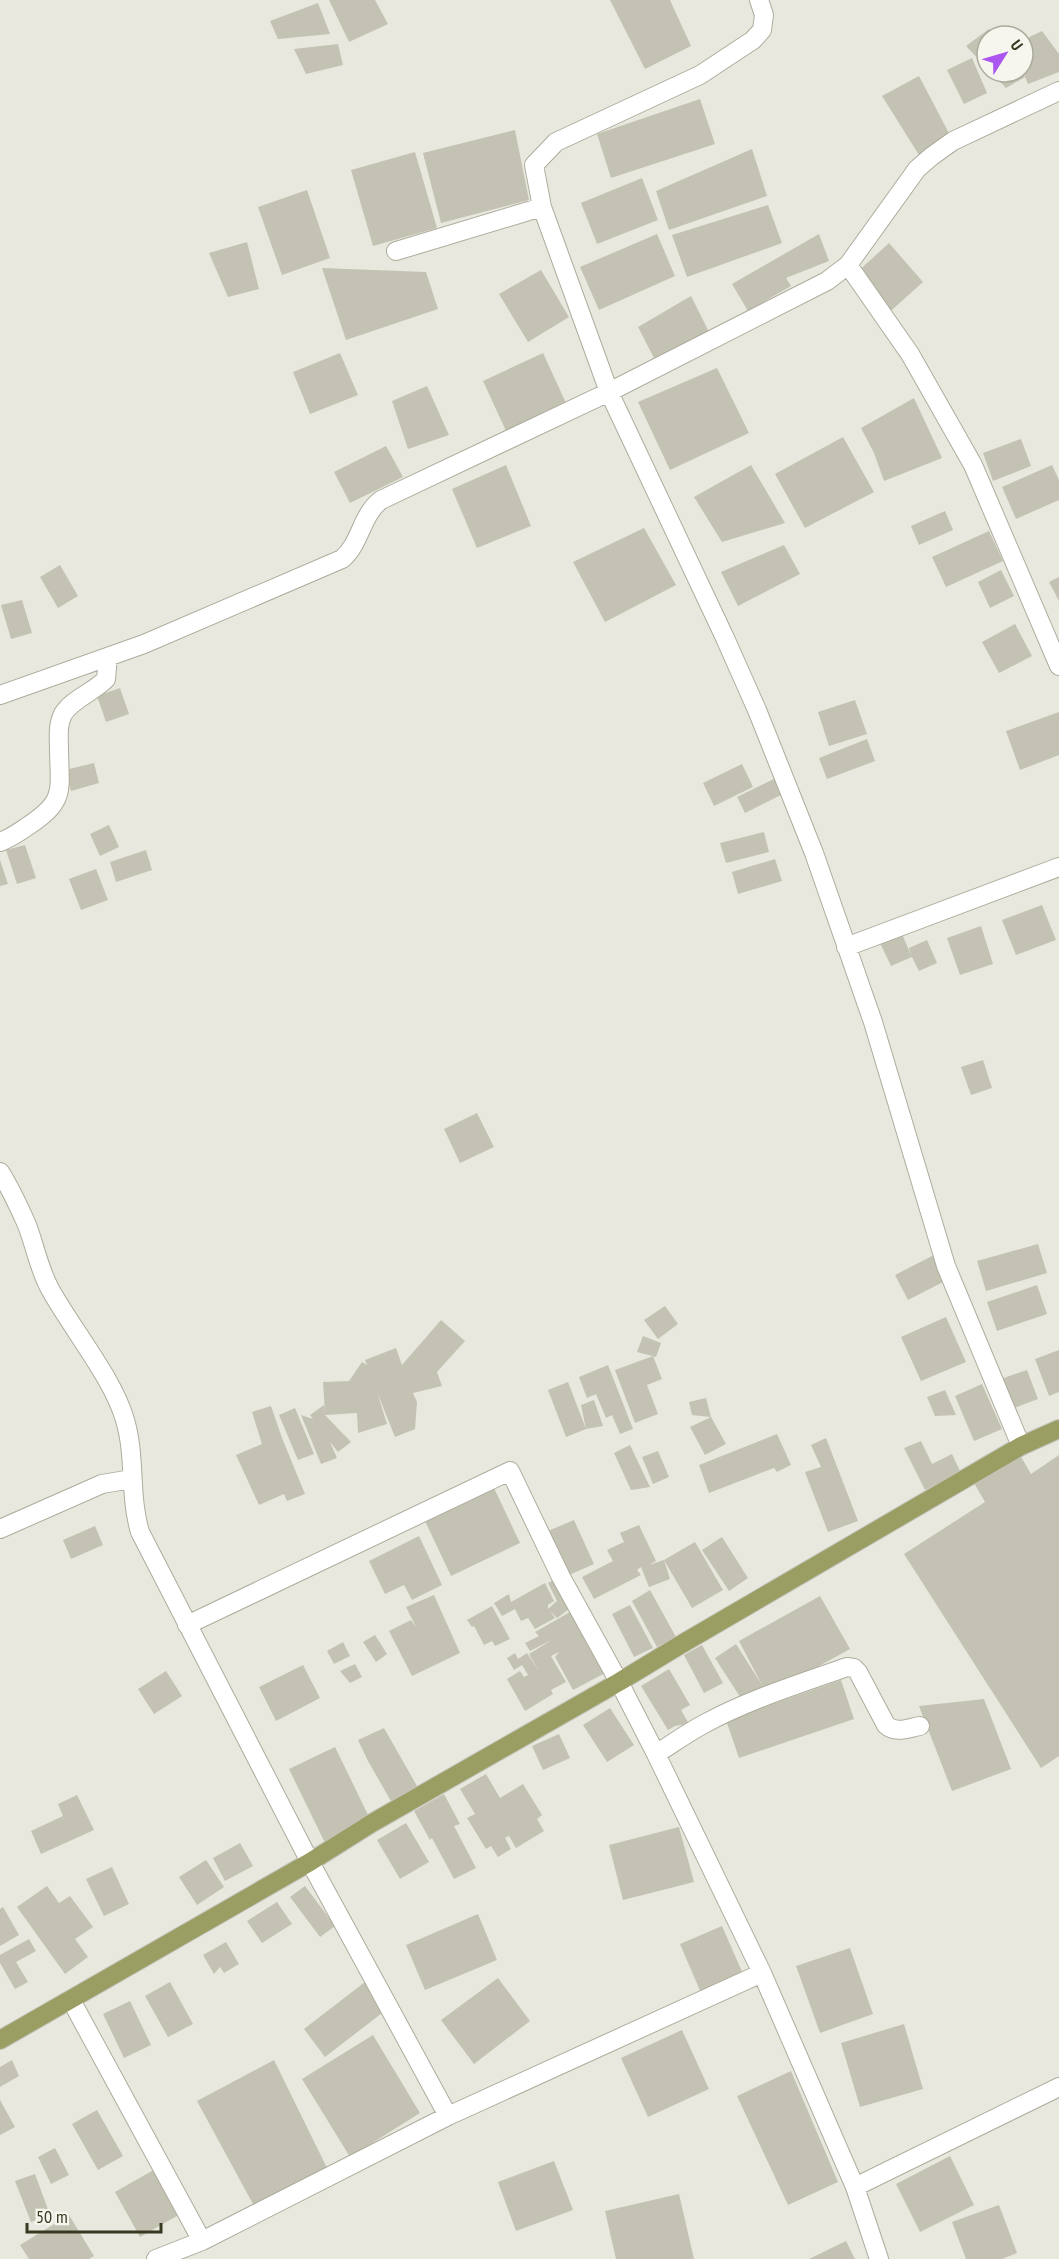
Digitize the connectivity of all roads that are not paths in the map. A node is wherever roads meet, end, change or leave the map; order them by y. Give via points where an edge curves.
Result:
1 (759, 0) edge
2 (1059, 91) edge
3 (542, 207) junction
4 (396, 251) dead end
5 (848, 265) junction
6 (609, 392) junction
7 (108, 657) junction
8 (1059, 666) edge
9 (0, 695) edge
10 (0, 842) edge
11 (1059, 867) edge
12 (846, 946) junction
13 (0, 1172) edge
14 (1059, 1429) edge
15 (1021, 1446) junction
16 (132, 1479) junction
17 (0, 1529) edge
18 (187, 1625) junction
19 (620, 1682) junction
20 (920, 1726) dead end
21 (656, 1754) junction
22 (310, 1862) junction
23 (762, 1973) junction
24 (71, 2000) junction
25 (2, 2035) edge
26 (1059, 2087) edge
27 (448, 2116) junction
28 (855, 2187) junction
29 (202, 2241) junction
30 (156, 2259) edge
31 (879, 2259) edge

1 - 3 street via 764,15 762,30 753,40 700,75 556,142 534,165
2 - 5 street via 953,141 932,156 917,169
3 - 4 street
3 - 6 street
5 - 6 street via 827,281
5 - 8 street via 910,354 973,465
6 - 7 street via 381,500 368,513 354,547 342,559
6 - 12 street via 757,710
7 - 9 street
7 - 10 street via 106,679 71,705 58,728 60,786 52,809
11 - 12 street
12 - 15 street via 873,1022 946,1266
13 - 16 street via 27,1226 49,1288 115,1394 130,1439
14 - 15 main road
15 - 19 main road
16 - 17 street via 102,1484
16 - 18 street via 134,1513 140,1532
18 - 19 street via 510,1471 561,1577
18 - 22 street
19 - 21 street
19 - 22 main road
20 - 21 street via 890,1729 858,1672 847,1667 738,1708
21 - 23 street
22 - 24 main road
22 - 27 street
23 - 27 street
23 - 28 street
24 - 25 main road
24 - 29 street
26 - 28 street
27 - 29 street
28 - 31 street
29 - 30 street

